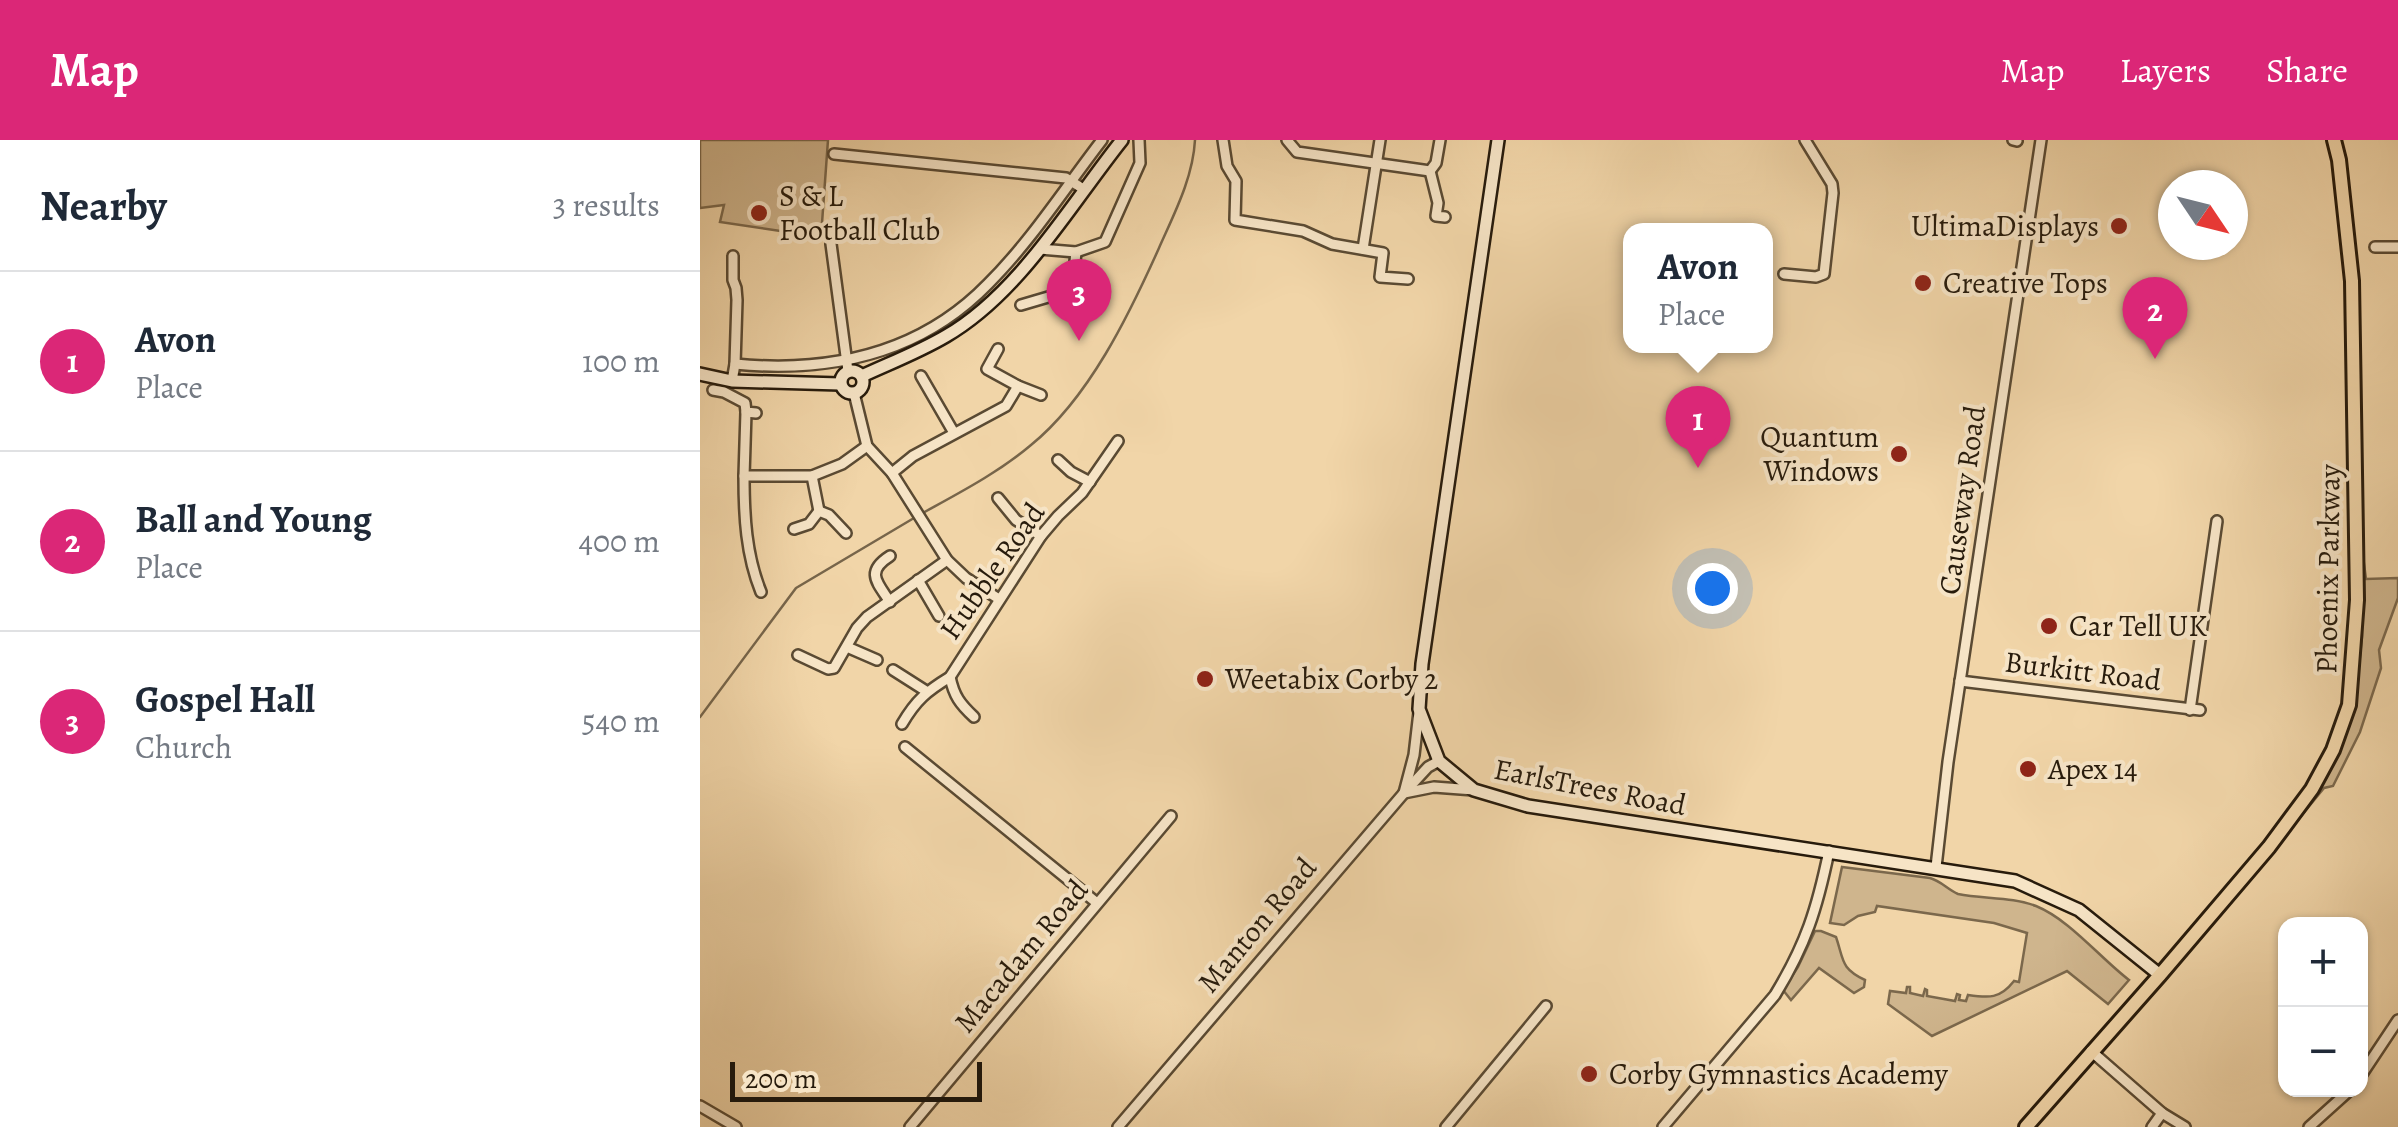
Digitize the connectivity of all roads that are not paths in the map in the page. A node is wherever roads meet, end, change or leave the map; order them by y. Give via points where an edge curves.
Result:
1 (1102, 140) edge
2 (1122, 140) edge
3 (1139, 140) edge
4 (1223, 140) edge
5 (1287, 140) edge
6 (1380, 140) edge
7 (1440, 140) edge
8 (1498, 140) edge
9 (1805, 140) edge
10 (2041, 140) edge
11 (2334, 140) edge
12 (834, 154) dead end
13 (1376, 164) junction
14 (1430, 171) junction
15 (1071, 180) junction
16 (1085, 190) junction
17 (1436, 216) dead end
18 (831, 244) dead end
19 (2375, 247) dead end
20 (2398, 247) edge
21 (1363, 249) junction
22 (1040, 250) junction
23 (1076, 252) junction
24 (733, 256) dead end
25 (1784, 274) dead end
26 (1408, 279) dead end
27 (1021, 305) dead end
28 (929, 329) junction
29 (935, 342) junction
30 (998, 348) dead end
31 (735, 364) junction
32 (847, 367) junction
33 (700, 374) edge
34 (862, 376) junction
35 (920, 376) dead end
36 (732, 381) junction
37 (840, 384) junction
38 (1018, 386) junction
39 (713, 390) dead end
40 (854, 394) junction
41 (1041, 396) dead end
42 (954, 433) junction
43 (1118, 441) dead end
44 (867, 446) junction
45 (1058, 460) dead end
46 (892, 473) junction
47 (744, 476) junction
48 (812, 476) junction
49 (1090, 482) junction
50 (998, 498) dead end
51 (819, 511) junction
52 (2217, 521) dead end
53 (794, 530) dead end
54 (846, 533) dead end
55 (1040, 536) junction
56 (890, 556) dead end
57 (947, 560) junction
58 (918, 580) junction
59 (761, 592) dead end
60 (999, 599) junction
61 (890, 602) junction
62 (939, 616) dead end
63 (847, 646) junction
64 (798, 655) dead end
65 (877, 660) dead end
66 (893, 670) dead end
67 (950, 677) junction
68 (1960, 681) junction
69 (926, 691) junction
70 (1419, 709) junction
71 (974, 717) dead end
72 (902, 724) dead end
73 (905, 748) dead end
74 (1439, 761) junction
75 (1474, 790) junction
76 (1404, 792) junction
77 (1170, 816) dead end
78 (1829, 852) junction
79 (1936, 867) junction
80 (1097, 903) junction
81 (2160, 975) junction
82 (1546, 1006) dead end
83 (2398, 1020) edge
84 (2091, 1051) junction
85 (2368, 1065) edge
86 (2342, 1097) edge
87 (700, 1106) edge
88 (2162, 1113) junction
89 (1449, 1123) edge
90 (735, 1127) edge
91 (910, 1127) edge
92 (1118, 1127) edge
93 (1464, 1127) edge
94 (1663, 1127) edge
95 (2026, 1127) edge
96 (2152, 1127) edge
97 (2185, 1127) edge
98 (2309, 1127) edge

1 - 15 street
2 - 16 street
3 - 23 street via 1140,163 1106,242
4 - 21 street via 1236,181 1235,220
5 - 13 street via 1298,152
6 - 13 street
7 - 14 street
8 - 70 street, EarlsTrees Road
9 - 25 street via 1832,184 1824,274
10 - 68 street, Causeway Road
11 - 81 main road, Phoenix Parkway via 2352,280 2357,600 2349,704 2312,789
12 - 15 street
13 - 14 street
13 - 21 street
14 - 17 street
15 - 16 street
15 - 28 street via 987,286
16 - 22 street
18 - 32 street
19 - 20 street
21 - 26 street via 1383,254 1380,277
22 - 23 street
22 - 29 street via 990,303
23 - 27 street via 1072,290
24 - 31 street
28 - 29 street
28 - 32 street
29 - 34 street
30 - 38 street via 987,369
31 - 32 street
31 - 36 street
32 - 34 street
32 - 37 street
33 - 36 street
34 - 40 street
35 - 42 street
36 - 37 street
37 - 40 street
38 - 41 street
38 - 42 street via 1006,406
39 - 47 street via 745,403 751,413
40 - 44 street
42 - 46 street
43 - 49 street, Hubble Road
44 - 46 street
44 - 48 street
45 - 49 street
46 - 57 street
47 - 48 street
47 - 59 street via 749,554
48 - 51 street
49 - 55 street, Hubble Road
50 - 55 street
51 - 53 street
51 - 54 street
52 - 68 street, Burkitt Road via 2195,710
55 - 60 street, Hubble Road
56 - 61 street via 874,573
57 - 58 street
57 - 60 street
58 - 61 street
58 - 62 street
60 - 67 street, Hubble Road
61 - 63 street via 867,617
63 - 64 street via 834,668
63 - 65 street
66 - 69 street
67 - 69 street, Hubble Road
67 - 71 street via 954,694
68 - 79 street, Causeway Road
69 - 72 street, Hubble Road
70 - 74 street, EarlsTrees Road
70 - 76 street
73 - 80 street
74 - 75 street, EarlsTrees Road
74 - 76 street, Manton Road
75 - 76 street
75 - 78 street, EarlsTrees Road via 1528,806
76 - 92 street, Manton Road
77 - 80 street, Macadam Road
78 - 79 street, EarlsTrees Road
78 - 94 street via 1811,924 1775,995
79 - 81 street, EarlsTrees Road via 2015,881 2079,910
80 - 91 street, Macadam Road
81 - 84 main road, Phoenix Parkway
82 - 89 street
83 - 85 street
84 - 88 street
84 - 95 main road, Phoenix Parkway
86 - 98 street
87 - 90 street
88 - 96 street
88 - 97 street
89 - 93 street

